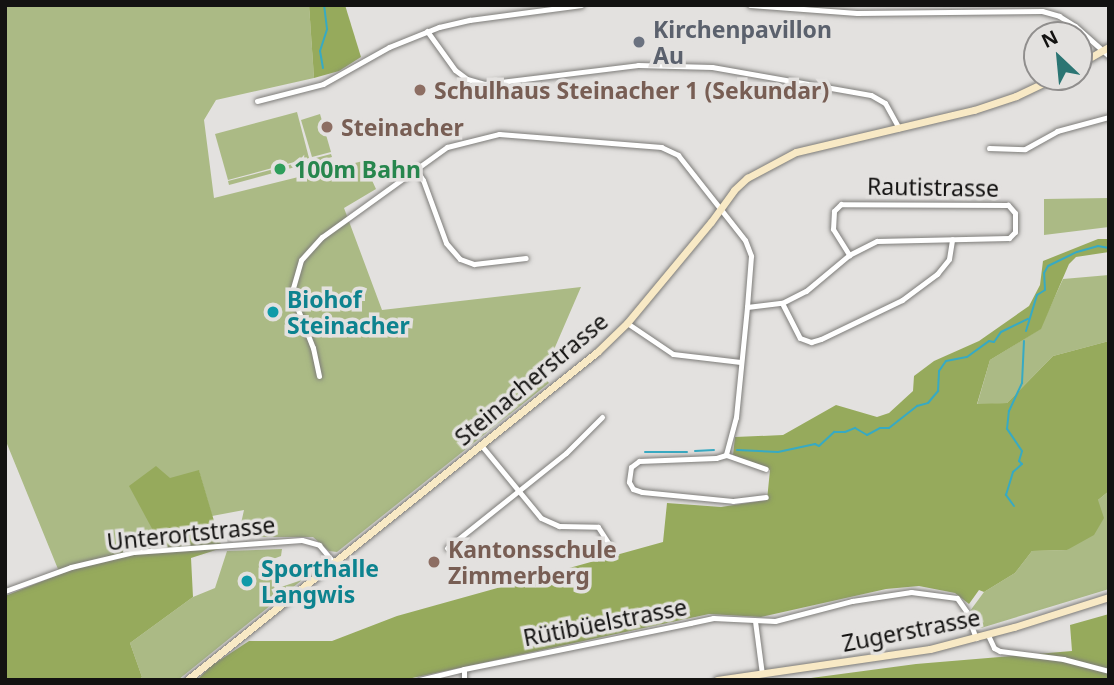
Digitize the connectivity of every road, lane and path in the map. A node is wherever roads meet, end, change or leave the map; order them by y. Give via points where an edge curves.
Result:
1 (581, 5) edge
2 (750, 5) edge
3 (887, 5) edge
4 (803, 8) edge
5 (1034, 8) edge
6 (885, 13) junction
7 (427, 31) junction
8 (1107, 51) edge
9 (1023, 91) edge
10 (257, 101) dead end
11 (1109, 117) edge
12 (899, 128) junction
13 (989, 148) dead end
14 (416, 169) junction
15 (720, 209) junction
16 (952, 239) junction
17 (849, 255) junction
18 (526, 258) dead end
19 (782, 303) junction
20 (747, 307) junction
21 (627, 323) junction
22 (741, 362) junction
23 (319, 376) dead end
24 (601, 417) dead end
25 (481, 445) junction
26 (726, 455) junction
27 (766, 468) dead end
28 (519, 491) junction
29 (766, 497) dead end
30 (447, 548) dead end
31 (600, 555) dead end
32 (334, 563) junction
33 (5, 591) edge
34 (1109, 597) edge
35 (755, 621) junction
36 (988, 635) junction
37 (976, 638) junction
38 (464, 670) junction
39 (1109, 671) edge
40 (762, 674) junction
41 (187, 680) edge
42 (419, 680) edge
43 (464, 680) edge
44 (717, 680) edge

1 - 7 street via 470,20
2 - 4 street
3 - 6 street
4 - 6 street
5 - 6 street
5 - 8 street via 1059,16
7 - 10 street via 323,84
7 - 12 street via 455,70 484,84 638,65 712,66 874,96 885,103
9 - 12 street, Steinacherstrasse via 984,107
11 - 13 street via 1057,131 1025,149
12 - 15 street, Steinacherstrasse via 776,160 741,183
14 - 15 street via 456,143 499,134 661,147 678,155
14 - 18 street via 446,243 460,259 474,264
14 - 23 street via 322,237 301,260 293,288 295,302
15 - 20 street via 749,247
15 - 21 street, Steinacherstrasse
16 - 17 street, Rautistrasse via 888,239
16 - 17 street, Rautistrasse via 1009,238 1015,233 1013,210 1008,205 841,204 834,211 833,229
16 - 19 street via 949,259 937,274 902,300 821,339 800,338
17 - 19 street via 806,291
19 - 20 street
20 - 22 street
21 - 22 street via 673,354
21 - 25 street, Steinacherstrasse
22 - 26 street
24 - 28 street
25 - 28 street
25 - 32 street, Steinacherstrasse
26 - 27 street
26 - 29 street via 639,461 631,467 629,482 642,492 733,501
28 - 30 street
28 - 31 street via 541,518 569,527 598,527 608,544
32 - 33 street, Unterortstrasse via 319,545 302,540 134,552 71,567
32 - 41 street, Steinacherstrasse
34 - 36 street, Zugerstrasse
35 - 37 street, Rütibüelstrasse via 924,592 957,598
35 - 38 street, Rütibüelstrasse via 713,618
35 - 40 street
36 - 37 street, Zugerstrasse
36 - 39 street via 1000,651 1063,659
37 - 40 street, Zugerstrasse via 868,660
38 - 42 street, Rütibüelstrasse
38 - 43 street
40 - 44 street, Zugerstrasse

